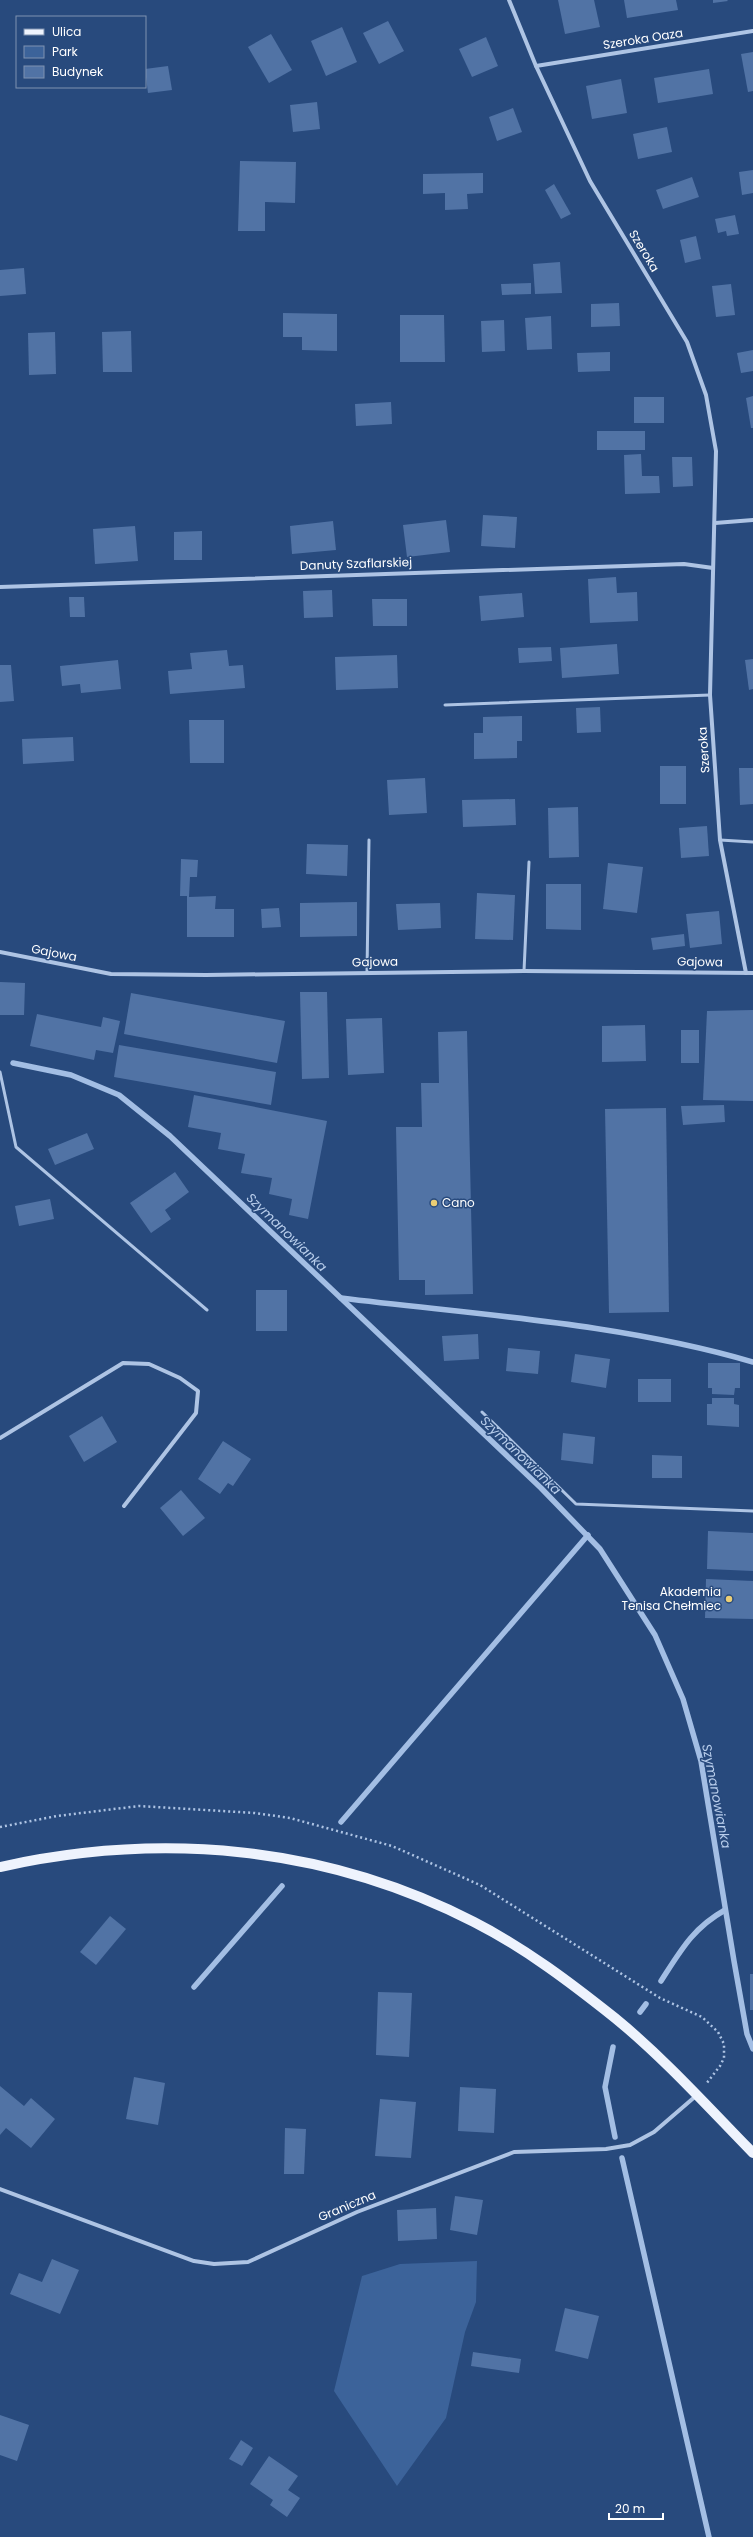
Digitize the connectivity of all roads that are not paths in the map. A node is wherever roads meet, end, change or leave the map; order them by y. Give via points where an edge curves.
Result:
1 (509, 0) edge
2 (753, 30) edge
3 (536, 66) junction
4 (753, 520) edge
5 (715, 523) junction
6 (713, 568) junction
7 (0, 587) edge
8 (710, 695) junction
9 (445, 706) dead end
10 (369, 840) dead end
11 (720, 840) junction
12 (753, 842) edge
13 (529, 862) dead end
14 (0, 952) edge
15 (524, 971) junction
16 (367, 972) junction
17 (746, 973) junction
18 (753, 973) edge
19 (0, 1072) edge
20 (207, 1310) dead end
21 (482, 1412) dead end
22 (0, 1438) edge
23 (124, 1506) dead end
24 (753, 1511) edge
25 (0, 1867) edge
26 (696, 2095) junction
27 (753, 2153) edge
28 (0, 2189) edge

1 - 3 street, Szeroka
2 - 3 street, Szeroka Oaza
3 - 5 street, Szeroka via 590,180 690,349 706,395 716,451
4 - 5 street
5 - 6 street, Szeroka
6 - 7 street, Danuty Szaflarskiej via 684,564
6 - 8 street, Szeroka
8 - 9 lane
8 - 11 street, Szeroka
10 - 16 lane
11 - 12 lane
11 - 17 street, Szeroka
13 - 15 lane
14 - 16 street, Gajowa via 111,974
15 - 16 street, Gajowa
15 - 17 street, Gajowa
17 - 18 street, Gajowa
19 - 20 lane via 16,1147
21 - 24 lane via 576,1504
22 - 23 street via 123,1363 149,1364 180,1378 198,1392 196,1413
25 - 26 main road via 40,1858 116,1848 176,1848 273,1856 334,1868 406,1891 475,1922 542,1963 617,2020
26 - 27 main road
26 - 28 street, Graniczna via 654,2132 630,2145 606,2149 514,2152 356,2212 248,2262 214,2264 194,2261

